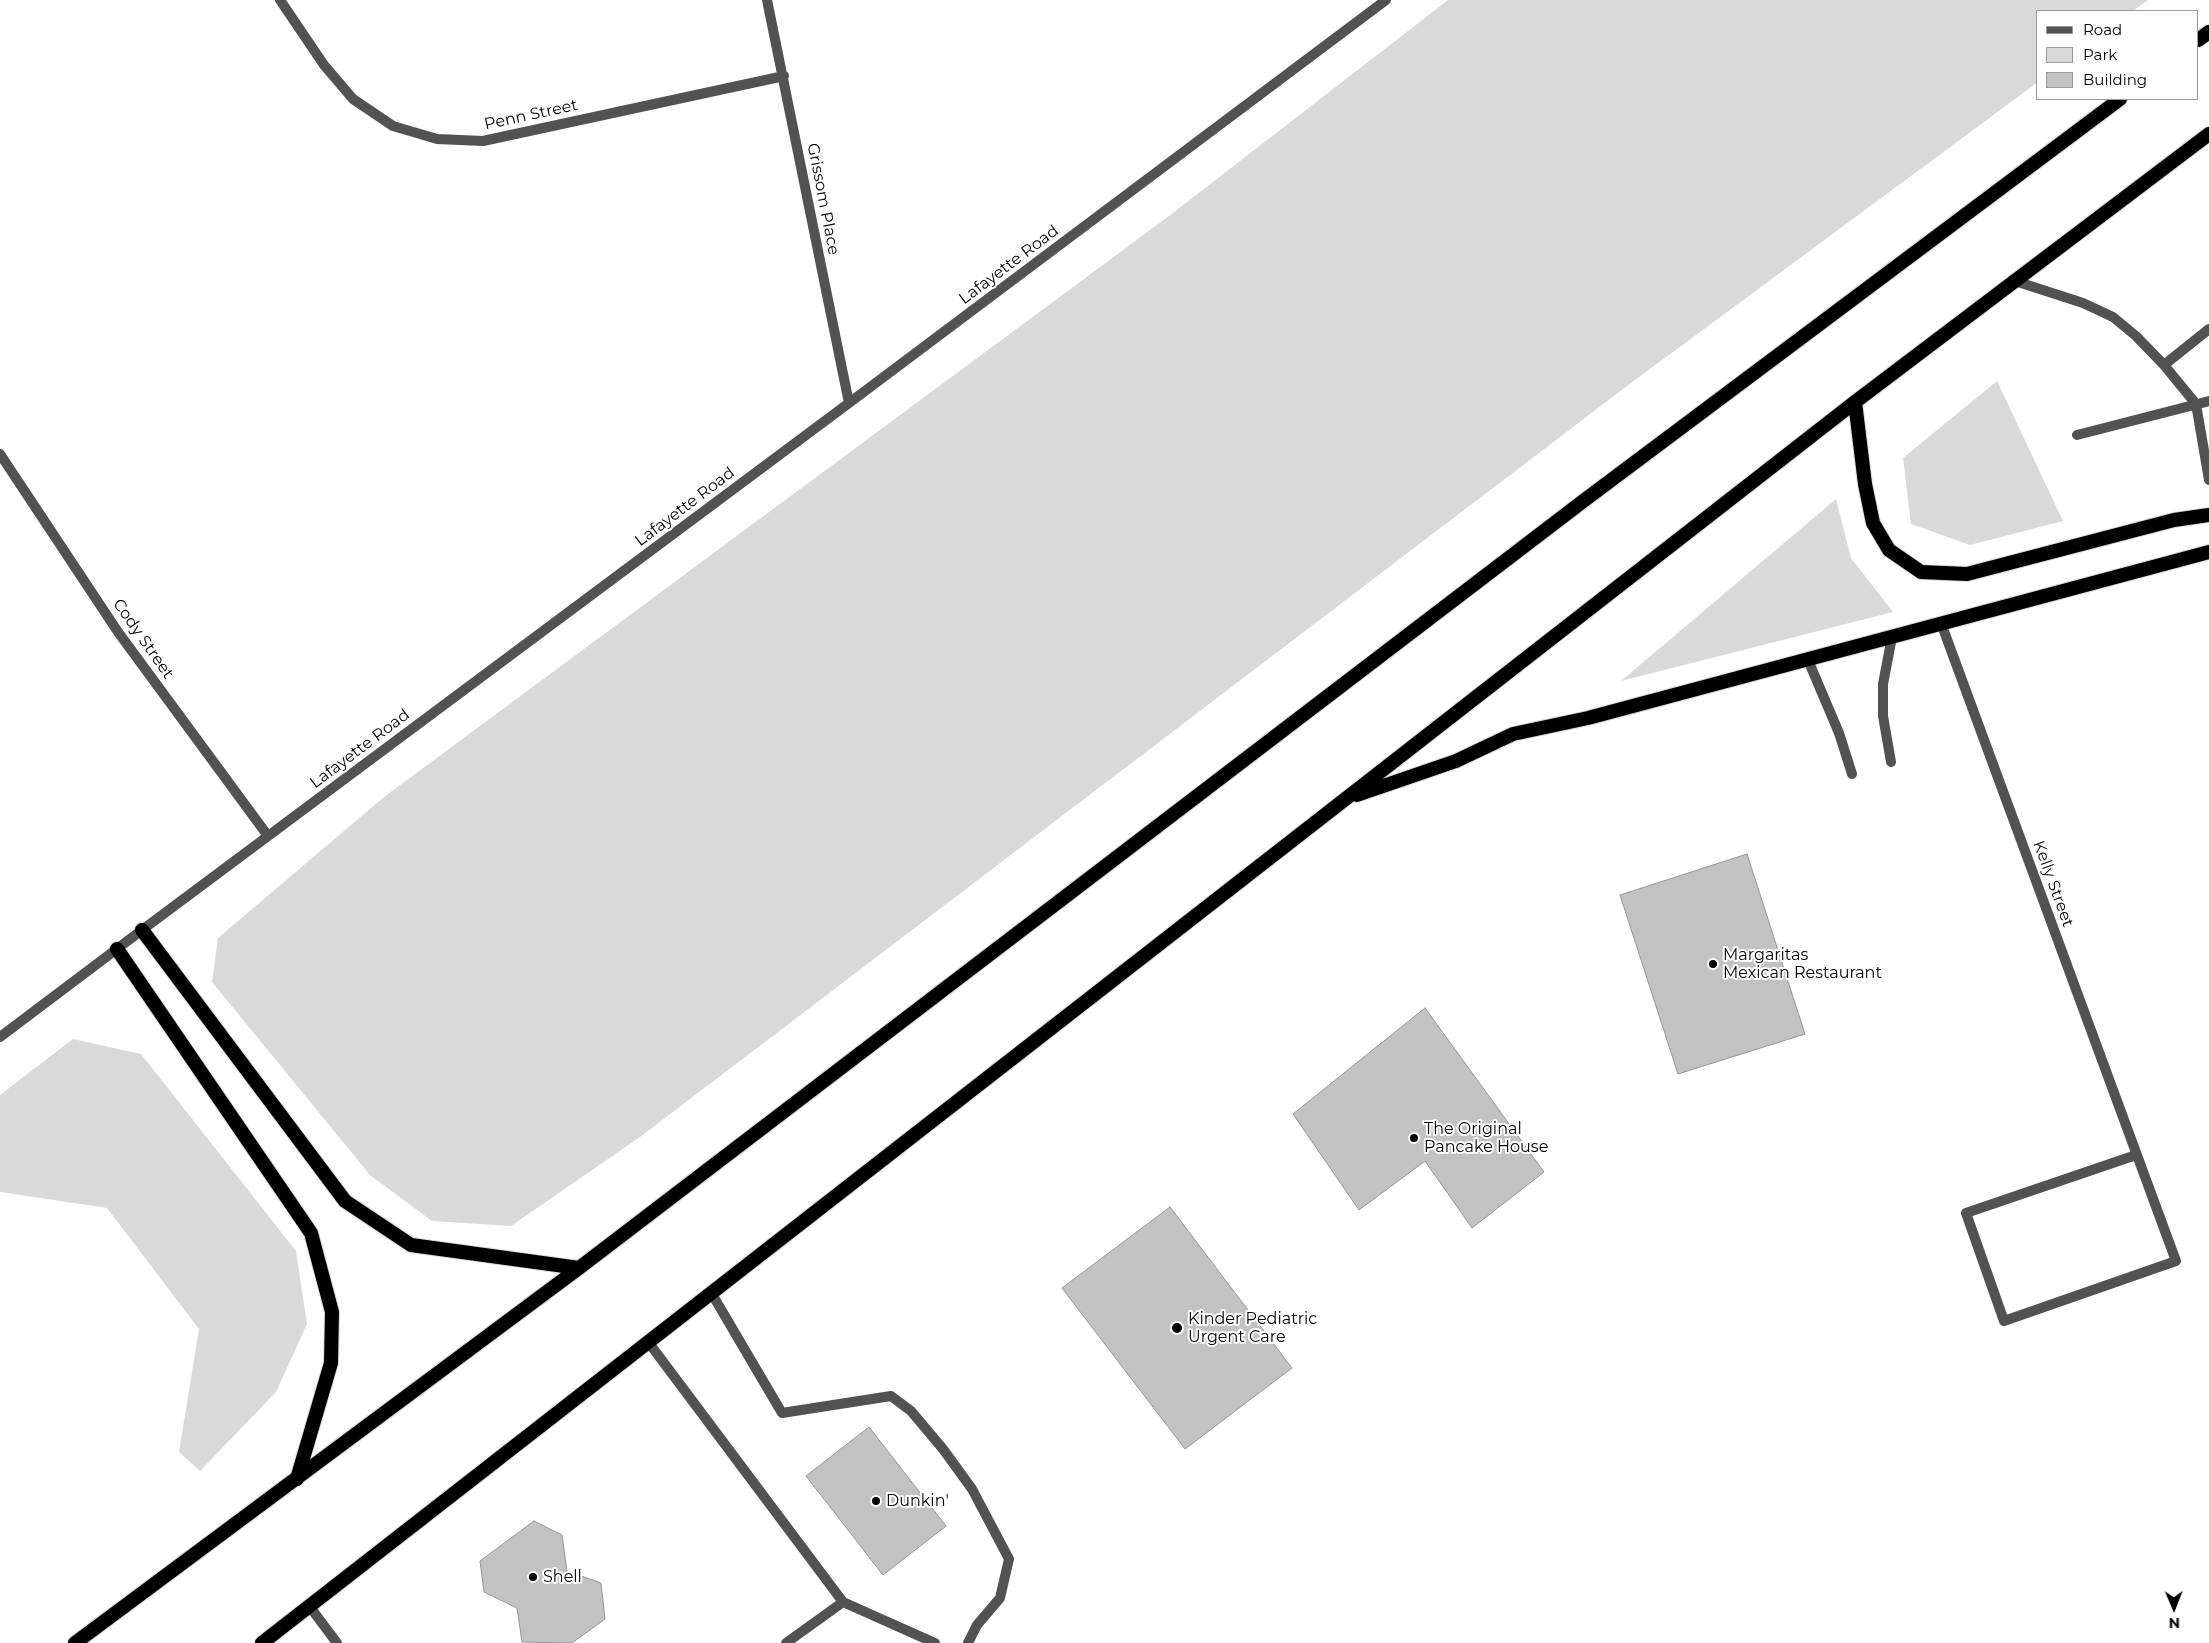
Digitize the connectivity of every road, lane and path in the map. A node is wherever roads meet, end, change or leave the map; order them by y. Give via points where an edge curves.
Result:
1 (280, 0) edge
2 (767, 0) edge
3 (1386, 0) edge
4 (784, 76) junction
5 (2119, 100) edge
6 (2209, 134) edge
7 (2015, 281) junction
8 (2209, 330) edge
9 (2164, 365) junction
10 (2209, 401) edge
11 (1855, 402) junction
12 (849, 403) junction
13 (2196, 404) junction
14 (2077, 435) dead end
15 (0, 454) edge
16 (2209, 480) edge
17 (2209, 515) edge
18 (2209, 552) edge
19 (1941, 623) junction
20 (1892, 637) junction
21 (1808, 660) junction
22 (1891, 762) dead end
23 (1852, 774) dead end
24 (1347, 798) junction
25 (268, 836) junction
26 (142, 930) junction
27 (117, 949) junction
28 (0, 1037) edge
29 (2136, 1155) junction
30 (579, 1268) junction
31 (712, 1294) junction
32 (649, 1343) junction
33 (297, 1479) junction
34 (843, 1602) junction
35 (310, 1607) junction
36 (75, 1643) edge
37 (262, 1643) edge
38 (337, 1643) edge
39 (786, 1643) edge
40 (936, 1643) edge
41 (968, 1643) edge

1 - 4 street, Penn Street via 324,64 353,99 393,126 436,139 483,141
2 - 4 street, Grissom Place
3 - 12 street, Lafayette Road
4 - 12 street, Grissom Place
5 - 30 highway via 1582,502
6 - 7 highway
7 - 9 street via 2083,303 2113,317
7 - 11 highway
8 - 9 street
9 - 13 street
10 - 13 street
11 - 17 highway via 1873,523 1889,550 1921,572 1967,574 2174,520
11 - 24 highway
12 - 25 street, Lafayette Road
13 - 14 street
13 - 16 street
15 - 25 street, Cody Street via 118,632
18 - 19 highway
19 - 20 highway
19 - 29 street, Kelly Street
20 - 21 highway
20 - 22 street via 1883,684 1883,716
21 - 23 street via 1839,733
21 - 24 highway via 1588,718 1513,734 1456,761
24 - 31 highway
25 - 26 street, Lafayette Road
26 - 27 street, Lafayette Road
26 - 30 highway via 345,1201 411,1246
27 - 28 street, Lafayette Road
27 - 33 highway via 311,1233 332,1312 331,1363
29 - 29 street, Kelly Street via 2176,1260 2004,1320 1966,1214
30 - 33 highway
31 - 32 highway
31 - 41 street via 782,1413 891,1396 911,1411 972,1489 1009,1559 1000,1598 977,1625
32 - 34 street
32 - 35 highway
33 - 36 highway
34 - 39 street
34 - 40 street
35 - 37 highway
35 - 38 street

